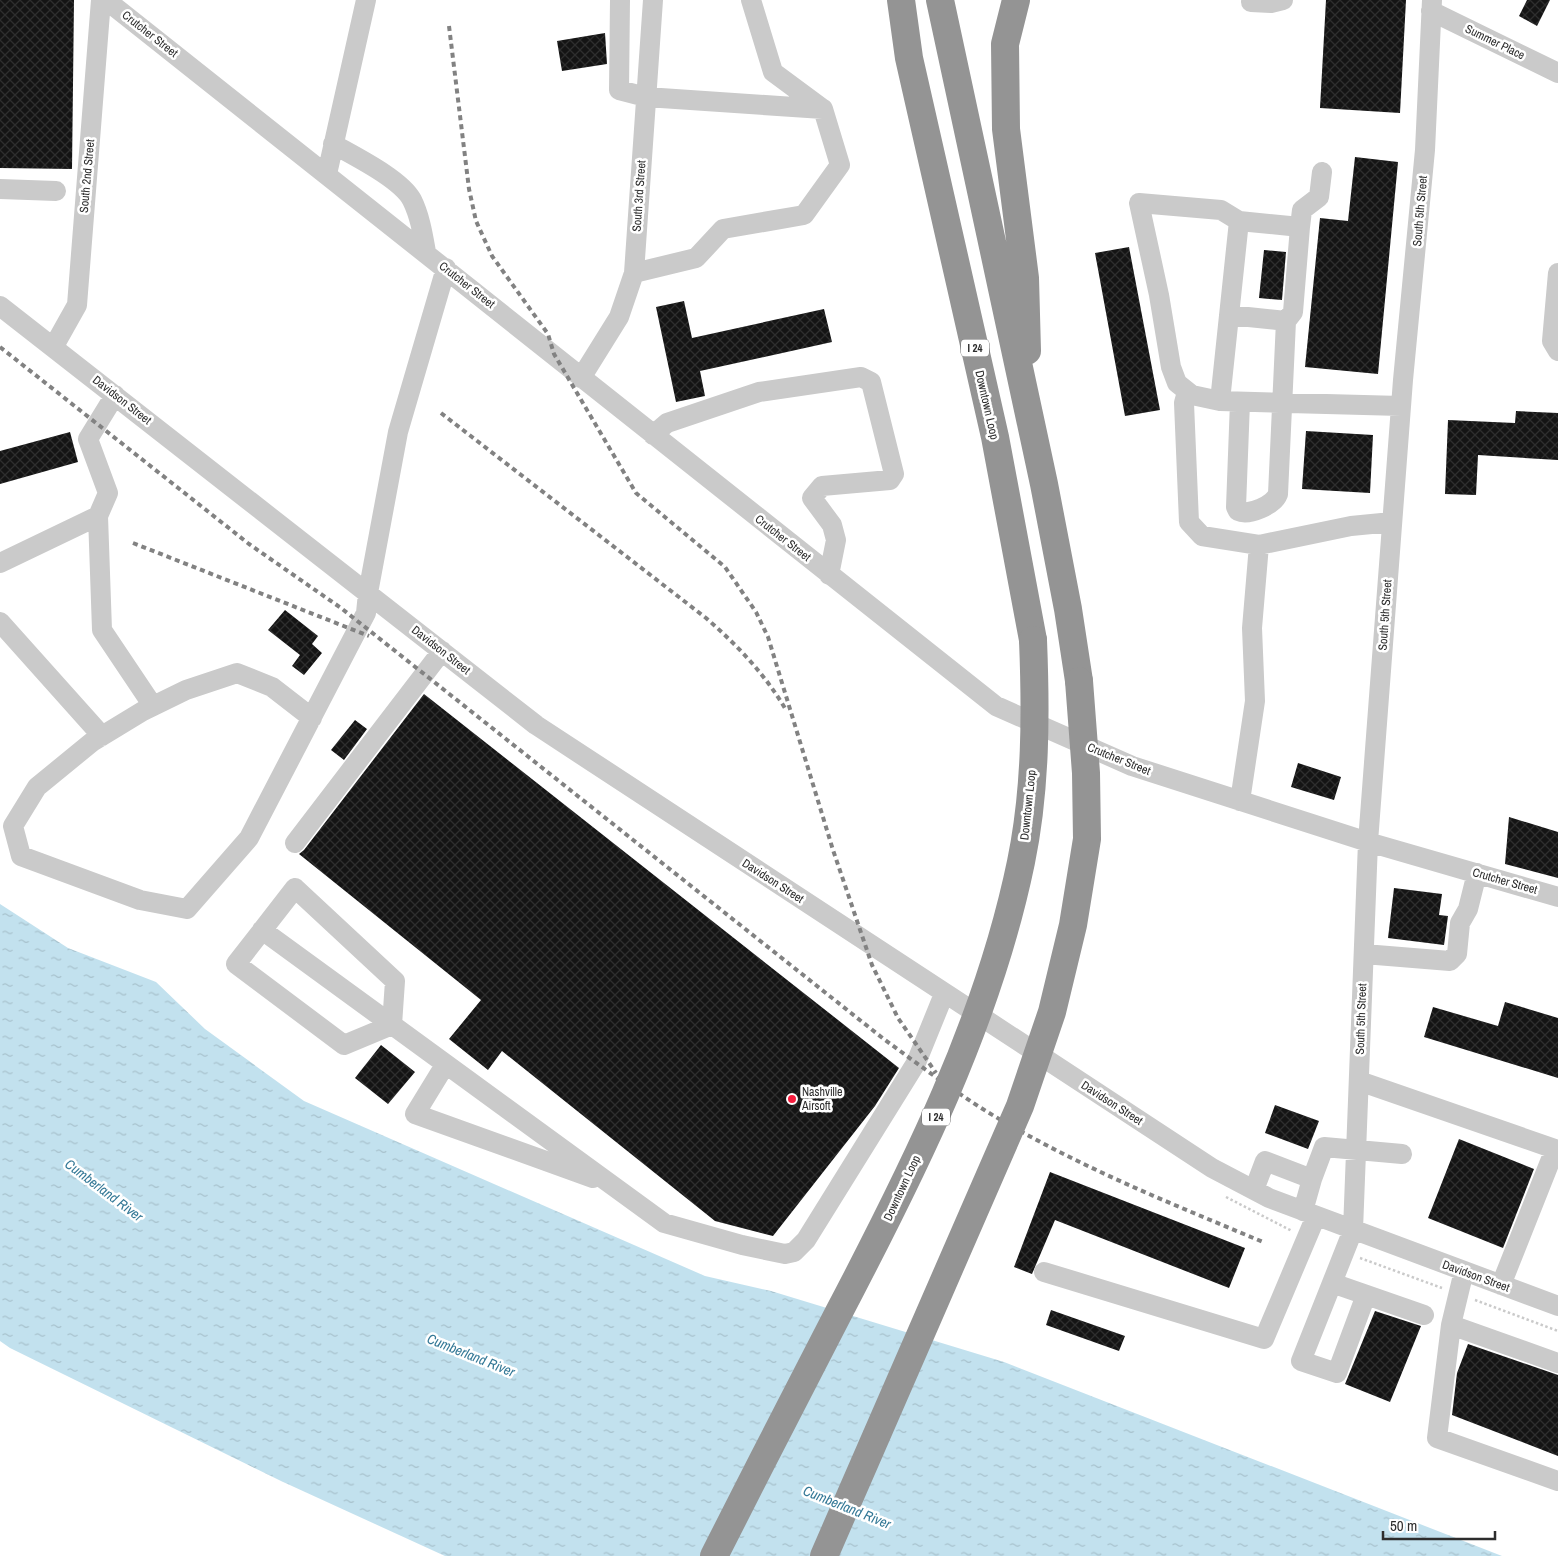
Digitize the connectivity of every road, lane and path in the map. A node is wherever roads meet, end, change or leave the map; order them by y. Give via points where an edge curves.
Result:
1 (101, 0) edge
2 (106, 0) edge
3 (366, 0) edge
4 (620, 0) edge
5 (653, 0) edge
6 (750, 0) edge
7 (884, 0) edge
8 (901, 0) edge
9 (940, 0) edge
10 (1016, 0) edge
11 (1283, 0) edge
12 (1252, 2) dead end
13 (1431, 5) edge
14 (909, 58) junction
15 (1558, 73) edge
16 (646, 97) junction
17 (823, 109) junction
18 (333, 144) junction
19 (1322, 172) dead end
20 (327, 174) junction
21 (0, 190) edge
22 (56, 191) dead end
23 (1239, 221) junction
24 (1300, 227) junction
25 (426, 252) junction
26 (446, 268) junction
27 (634, 273) junction
28 (1558, 273) edge
29 (0, 306) edge
30 (1229, 315) junction
31 (1286, 322) junction
32 (54, 346) junction
33 (1558, 351) edge
34 (580, 378) junction
35 (1187, 392) junction
36 (115, 395) junction
37 (1220, 401) junction
38 (1240, 402) junction
39 (1282, 403) junction
40 (1401, 406) junction
41 (1028, 412) junction
42 (653, 435) junction
43 (98, 516) junction
44 (1392, 522) junction
45 (1259, 545) junction
46 (0, 563) edge
47 (829, 575) junction
48 (368, 593) junction
49 (0, 622) edge
50 (442, 651) junction
51 (153, 706) junction
52 (312, 718) junction
53 (102, 736) junction
54 (1240, 801) junction
55 (1368, 842) junction
56 (295, 843) dead end
57 (1477, 873) junction
58 (1558, 897) edge
59 (262, 930) junction
60 (1364, 954) junction
61 (944, 994) junction
62 (392, 1025) junction
63 (445, 1065) junction
64 (1359, 1081) junction
65 (1356, 1150) junction
66 (1402, 1154) dead end
67 (1312, 1180) junction
68 (616, 1187) junction
69 (1254, 1190) junction
70 (1310, 1214) junction
71 (1353, 1230) junction
72 (1044, 1272) dead end
73 (1464, 1272) junction
74 (1332, 1283) junction
75 (1502, 1285) junction
76 (1366, 1295) junction
77 (1558, 1306) edge
78 (1424, 1315) dead end
79 (1451, 1325) junction
80 (1558, 1362) edge
81 (1558, 1481) edge
82 (714, 1556) edge
83 (824, 1556) edge

1 - 32 street, South 2nd Street via 77,305
2 - 20 street, Crutcher Street
3 - 18 street
4 - 16 street via 619,90
5 - 16 street, South 3rd Street
6 - 17 street via 773,72
7 - 14 highway
8 - 14 highway, Downtown Loop / I 24
9 - 41 highway
10 - 41 highway via 1006,44 1006,111 1025,278
11 - 12 street
13 - 15 street, Summer Place
13 - 40 street, South 5th Street via 1425,150
14 - 82 highway, Downtown Loop / I 24, bridge via 995,438 1033,640 1036,713 1030,796 1021,860 1003,936 935,1118 884,1226
16 - 17 street
16 - 27 street, South 3rd Street
17 - 27 street via 840,165 804,215 723,229 696,258
18 - 20 street
18 - 25 street via 381,171 411,198
19 - 24 street via 1319,197 1302,210
20 - 25 street, Crutcher Street
21 - 22 street
23 - 24 street
23 - 30 street
23 - 35 street via 1221,210 1139,203 1172,367 1177,383
24 - 31 street via 1293,312
25 - 26 street, Crutcher Street
26 - 34 street, Crutcher Street
26 - 48 street via 398,432
27 - 34 street, South 3rd Street via 619,317
28 - 33 street via 1552,341
29 - 32 street, Davidson Street
30 - 31 street
30 - 37 street
31 - 39 street
32 - 36 street, Davidson Street
34 - 42 street, Crutcher Street
35 - 37 street
35 - 45 street via 1184,403 1189,522 1202,536
36 - 43 street via 88,440 108,493
36 - 48 street, Davidson Street
37 - 38 street
38 - 39 street
38 - 39 street via 1236,507 1245,513 1273,502 1278,494
39 - 40 street
40 - 44 street, South 5th Street
41 - 83 highway, bridge via 1079,680 1087,839 1073,925 1052,1012 1020,1106
42 - 47 street, Crutcher Street
42 - 47 street via 667,423 759,392 862,377 871,382 894,474 890,480 822,486 812,498 832,525 836,540
43 - 46 street
43 - 51 street via 102,630
44 - 45 street via 1351,526
44 - 55 street, South 5th Street
45 - 54 street via 1252,628 1254,701
47 - 54 street, Crutcher Street via 996,706 1132,766
48 - 50 street, Davidson Street
48 - 52 street via 366,613
49 - 53 street
50 - 56 street
50 - 61 street, Davidson Street via 536,725
51 - 52 street via 186,690 237,673 272,688
51 - 53 street
52 - 53 street via 249,838 188,909 140,900 21,856 12,826 37,787
54 - 55 street, Crutcher Street
55 - 57 street, Crutcher Street
55 - 60 street, South 5th Street
57 - 58 street, Crutcher Street
57 - 60 street via 1468,909 1460,923 1457,954 1450,961
59 - 62 street
59 - 62 street via 236,964 344,1046
59 - 62 street via 295,888 395,981
60 - 64 street, South 5th Street
61 - 68 street via 916,1063 806,1240 794,1252 785,1254 742,1245 664,1223
61 - 69 street, Davidson Street via 1212,1168
62 - 63 street
63 - 68 street
63 - 68 street via 415,1114
64 - 65 street, South 5th Street
64 - 75 street via 1555,1149
65 - 66 street
65 - 67 street via 1324,1147
65 - 71 street, South 5th Street
67 - 69 street via 1265,1161
67 - 70 street
69 - 70 street, Davidson Street
70 - 71 street, Davidson Street
70 - 72 street via 1264,1339
71 - 73 street, Davidson Street
71 - 74 street, South 5th Street
73 - 75 street, Davidson Street
73 - 79 street
74 - 76 street
74 - 76 street, South 5th Street via 1301,1360 1337,1373
75 - 77 street, Davidson Street
76 - 78 street
79 - 80 street
79 - 81 street via 1437,1438

